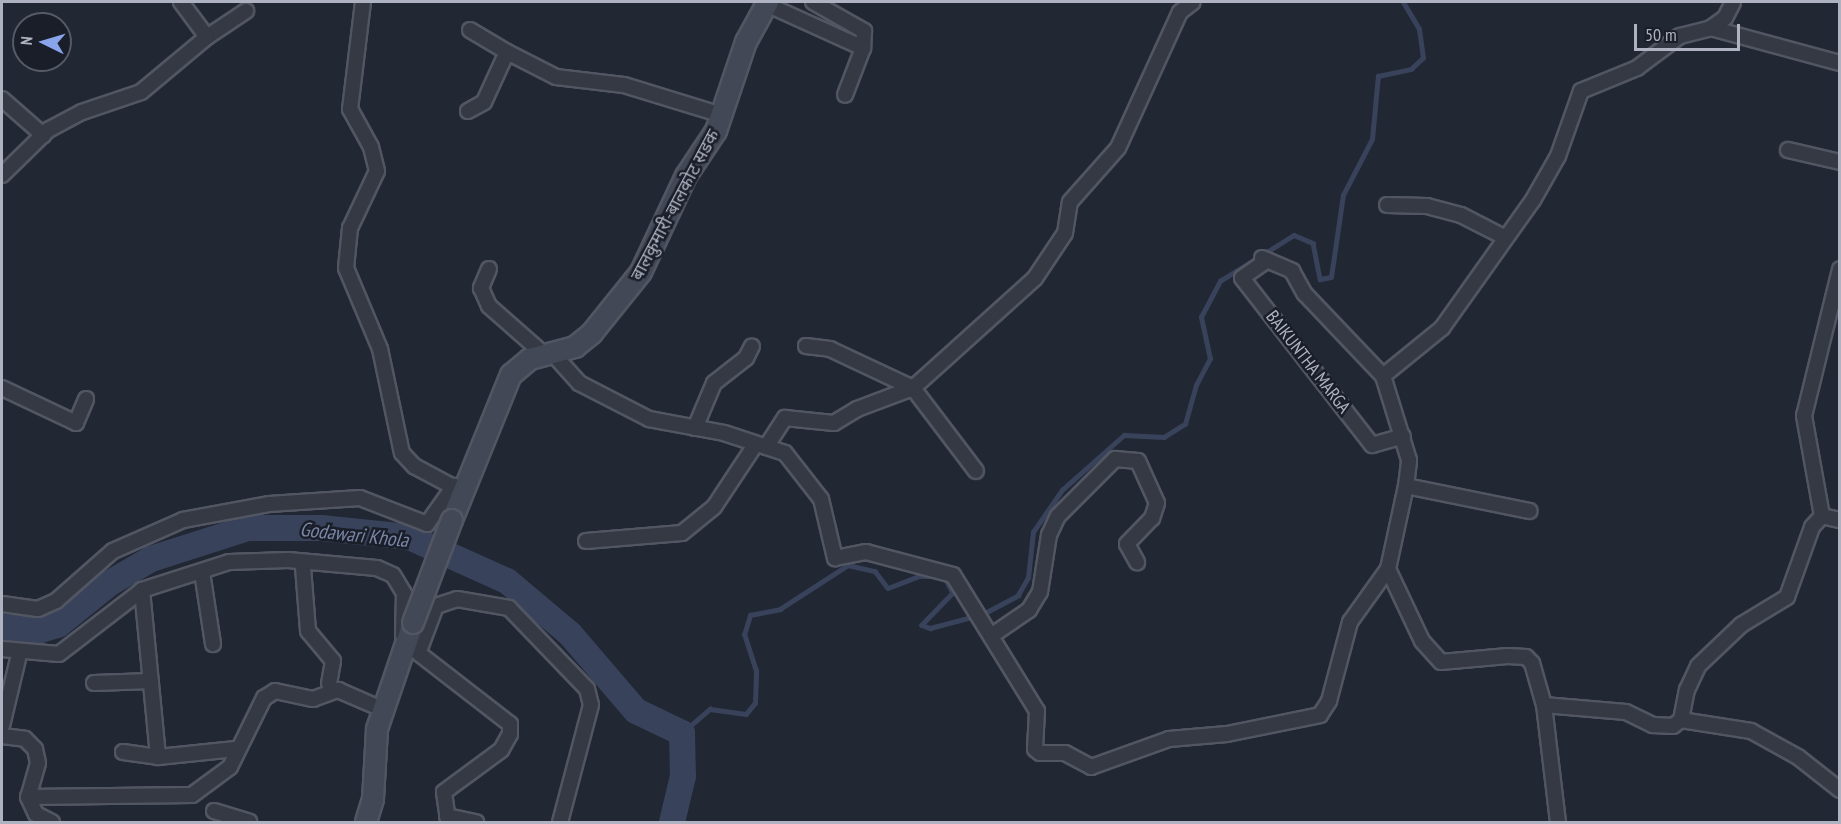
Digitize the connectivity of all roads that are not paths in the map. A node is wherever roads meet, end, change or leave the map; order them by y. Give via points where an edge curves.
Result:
1 (181, 2) edge
2 (363, 2) edge
3 (813, 2) edge
4 (1193, 2) edge
5 (1733, 2) edge
6 (767, 3) edge
7 (246, 11) dead end
8 (1711, 28) junction
9 (470, 30) dead end
10 (207, 37) junction
11 (863, 48) junction
12 (507, 52) junction
13 (1839, 63) edge
14 (845, 95) dead end
15 (2, 99) edge
16 (468, 111) dead end
17 (722, 115) junction
18 (43, 135) junction
19 (1788, 150) dead end
20 (1839, 162) edge
21 (2, 175) edge
22 (1387, 205) dead end
23 (1504, 237) junction
24 (489, 269) dead end
25 (1839, 269) edge
26 (752, 346) dead end
27 (806, 346) dead end
28 (550, 355) junction
29 (1383, 376) junction
30 (2, 388) edge
31 (913, 388) junction
32 (86, 399) dead end
33 (695, 428) junction
34 (1403, 436) junction
35 (760, 446) junction
36 (976, 471) dead end
37 (1406, 486) junction
38 (459, 489) junction
39 (1530, 511) dead end
40 (1822, 516) junction
41 (1839, 520) edge
42 (586, 541) dead end
43 (1137, 562) dead end
44 (303, 567) dead end
45 (1389, 569) junction
46 (202, 572) dead end
47 (142, 590) junction
48 (404, 593) junction
49 (2, 604) edge
50 (436, 606) junction
51 (988, 632) junction
52 (213, 644) dead end
53 (414, 648) junction
54 (2, 649) edge
55 (18, 659) dead end
56 (151, 681) junction
57 (94, 683) dead end
58 (329, 684) dead end
59 (1544, 705) junction
60 (384, 710) junction
61 (1681, 720) junction
62 (2, 726) edge
63 (2, 736) edge
64 (236, 749) junction
65 (123, 752) dead end
66 (158, 757) junction
67 (1839, 790) edge
68 (28, 796) junction
69 (214, 811) dead end
70 (447, 819) edge
71 (52, 822) edge
72 (249, 822) edge
73 (366, 822) edge
74 (476, 822) edge
75 (560, 822) edge
76 (1558, 822) edge

1 - 10 street
2 - 38 street via 351,109 371,147 377,171 351,228 346,268 362,314 380,349 402,453 429,476
3 - 11 street via 864,32
4 - 31 street via 1180,12 1118,148 1065,209 1068,226 1048,263
5 - 8 street via 1725,18
6 - 11 street
6 - 17 main road, बालकुमारी-बालकोट सडक via 746,42
7 - 10 street
8 - 13 street
8 - 23 street via 1680,36 1637,68 1581,91 1549,174
9 - 12 street
10 - 18 street via 141,92 82,112
11 - 14 street
12 - 16 street via 484,102
12 - 17 street via 555,77 624,86
15 - 18 street
17 - 28 main road, बालकुमारी-बालकोट सडक via 686,176 641,272 592,333
18 - 21 street
19 - 20 street
22 - 23 street via 1427,206 1461,215
23 - 29 street via 1442,328
24 - 28 street via 481,288 489,306
25 - 40 street via 1804,416
26 - 33 street via 746,358 714,383
27 - 31 street via 830,350
28 - 33 street via 579,383 604,399 649,419
28 - 38 main road, बालकुमारी-बालकोट सडक via 530,359 511,375
29 - 34 street
29 - 34 street, BAIKUNTHA MARGA via 1305,294 1298,277 1264,259 1242,278 1372,445
30 - 32 street via 76,423
31 - 35 street via 856,408 834,423 785,418
31 - 36 street
33 - 35 street
34 - 37 street via 1409,460
35 - 42 street via 714,507 682,532
35 - 51 street via 785,453 810,481 821,499 835,558 866,552 946,572 958,580
37 - 39 street
37 - 45 street
38 - 49 street via 428,524 360,498 269,504 183,520 113,551 47,605 27,611
38 - 53 main road, बालकुमारी-बालकोट सडक, bridge via 452,520 413,623
40 - 41 street
40 - 61 street via 1808,536 1787,597 1741,625 1698,666 1687,690
43 - 51 street via 1127,543 1152,518 1157,503 1138,461 1115,459 1058,516 1049,536 1040,592 1029,610
44 - 58 street via 308,631 333,661
45 - 51 street via 1350,622 1329,701 1320,715 1227,734 1169,739 1117,755 1100,766 1083,765 1065,753 1035,749 1039,717
45 - 59 street via 1422,641 1438,660 1526,657
46 - 52 street
47 - 48 street via 230,562 288,560 377,568 393,575
47 - 54 street via 59,654
47 - 56 street
48 - 50 street
48 - 53 street via 403,635
50 - 53 street
50 - 75 street via 457,598 509,608 587,688 591,705
53 - 60 main road
53 - 70 street via 510,724 510,734 501,750 444,792
55 - 62 street
56 - 57 street
56 - 66 street
59 - 61 street via 1626,712 1653,725 1673,726
59 - 76 street
60 - 64 street via 338,690 313,699 275,691 264,698
60 - 73 main road via 377,729 373,799
61 - 67 street via 1751,731 1798,758
63 - 68 street via 26,739 35,749 38,763
64 - 66 street
64 - 68 street via 230,767 192,795
65 - 66 street
68 - 71 street via 36,814
69 - 72 street
70 - 74 street

